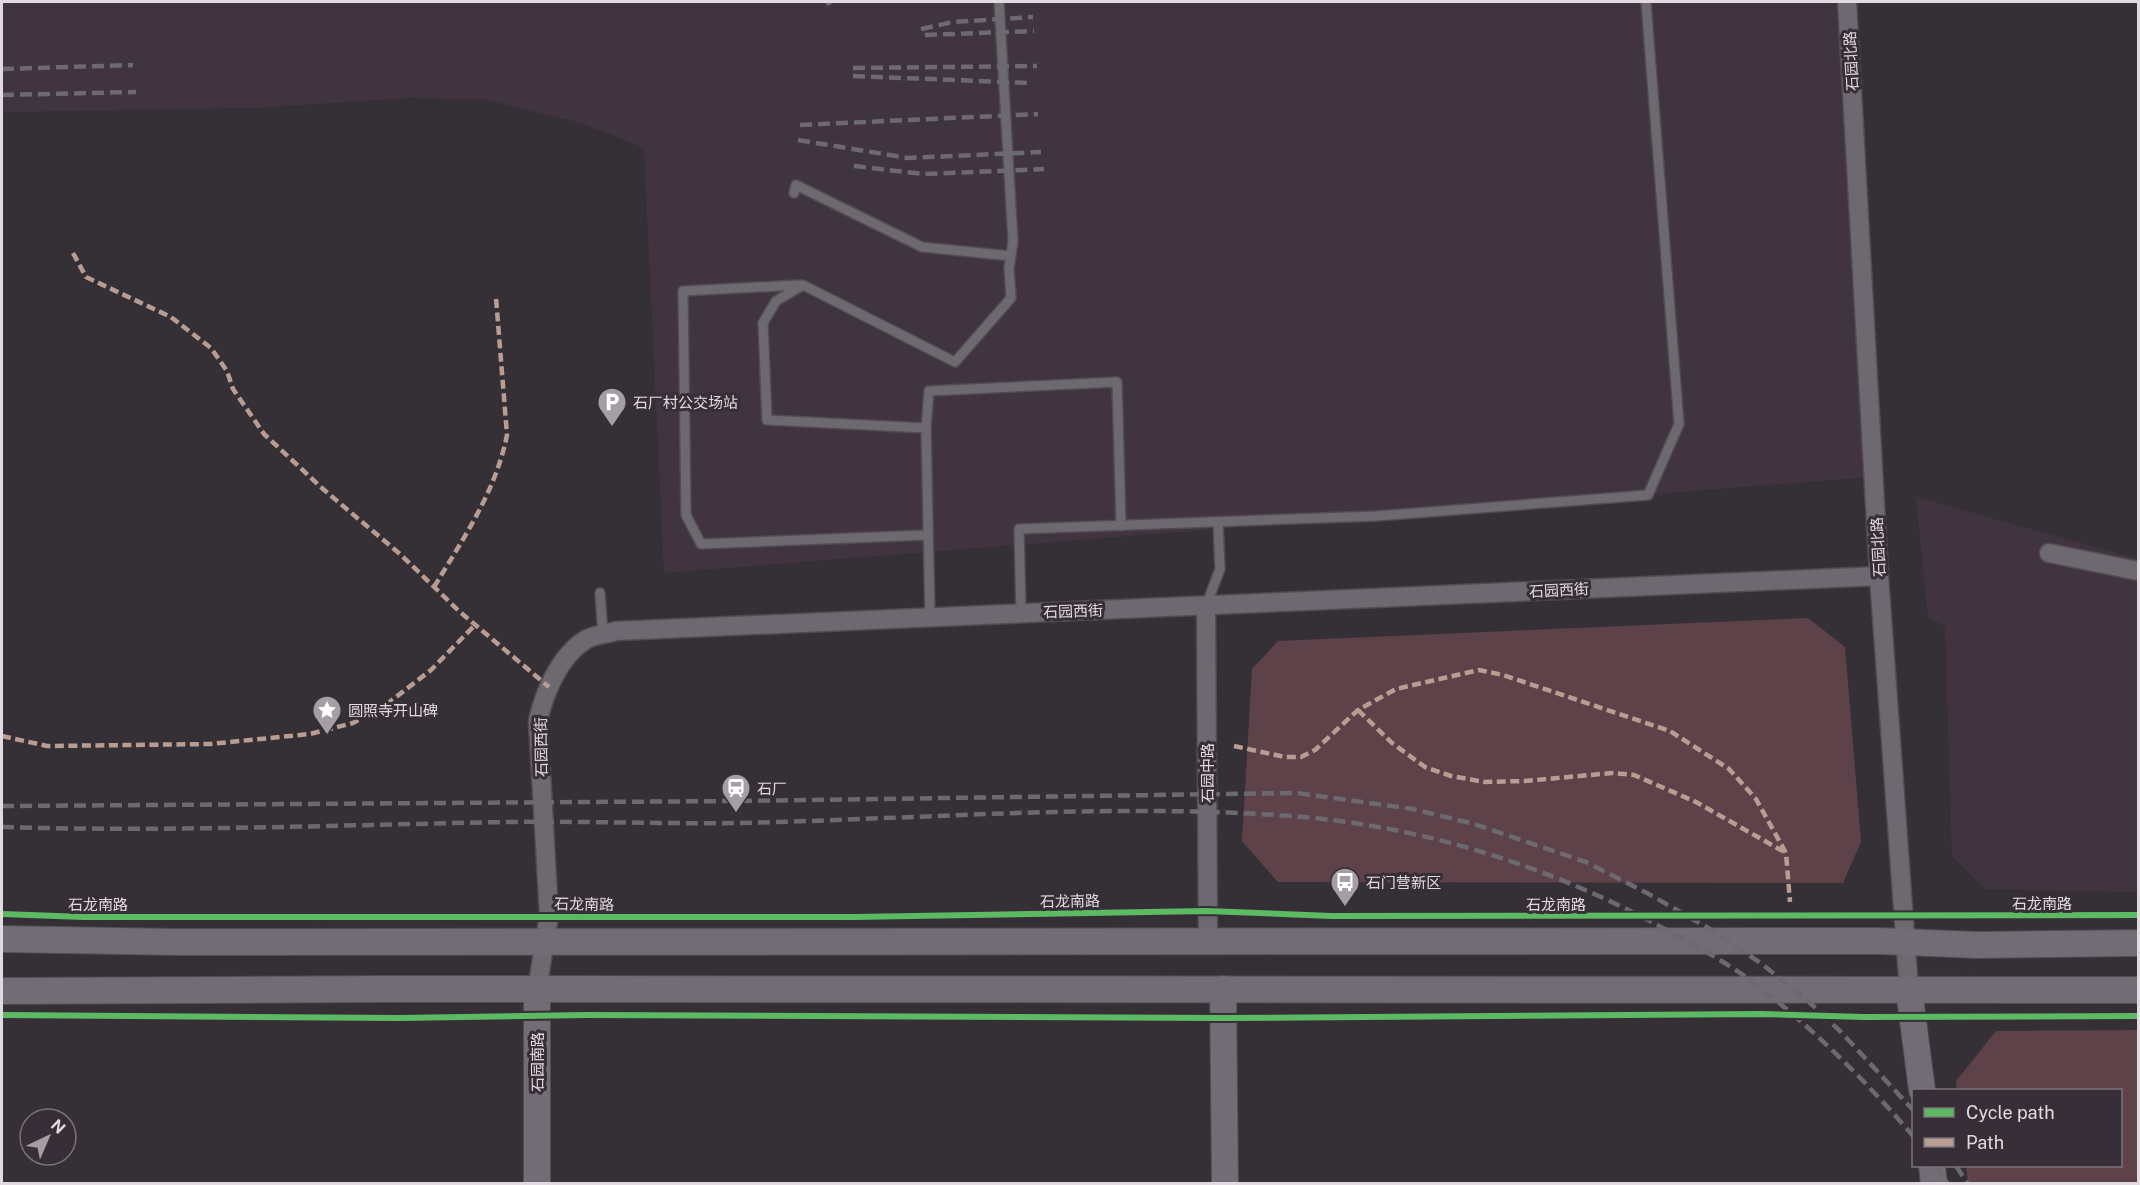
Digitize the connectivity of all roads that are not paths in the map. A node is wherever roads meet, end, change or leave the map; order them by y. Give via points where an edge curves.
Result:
1 (999, 2) edge
2 (1646, 2) edge
3 (1847, 2) edge
4 (794, 193) dead end
5 (1011, 256) junction
6 (803, 285) junction
7 (926, 428) junction
8 (1218, 522) junction
9 (1121, 526) junction
10 (928, 535) junction
11 (2049, 553) dead end
12 (2139, 571) edge
13 (1879, 576) junction
14 (600, 593) dead end
15 (1206, 606) junction
16 (1021, 613) junction
17 (930, 617) junction
18 (603, 634) junction
19 (2, 939) edge
20 (545, 941) junction
21 (1208, 941) junction
22 (1906, 942) junction
23 (2139, 942) edge
24 (1223, 989) junction
25 (537, 990) junction
26 (1909, 990) junction
27 (2139, 990) edge
28 (2, 992) edge
29 (1923, 1089) edge
30 (1932, 1167) edge
31 (537, 1184) edge
32 (1225, 1184) edge
33 (1934, 1184) edge

1 - 5 lane
2 - 8 lane via 1679,424 1648,495 1376,516
3 - 13 street, 石园北路
4 - 5 lane via 796,185 922,247
5 - 6 lane via 1011,298 954,362
6 - 7 lane via 776,301 763,323 767,420
6 - 10 lane via 683,291 686,515 701,544
7 - 9 lane via 929,391 1117,382
7 - 10 lane
8 - 9 lane
8 - 15 lane via 1220,569
9 - 16 lane via 1019,530
10 - 17 lane
11 - 12 street
13 - 15 street, 石园西街
13 - 22 street, 石园北路
14 - 18 lane
15 - 16 street, 石园西街
15 - 21 street, 石园中路
16 - 17 street, 石园西街
17 - 18 street, 石园西街
18 - 20 street, 石园西街 via 585,640 568,657 543,699 538,721 549,915
19 - 20 main road
20 - 21 main road
20 - 25 street, 石园南路
21 - 22 main road
22 - 23 main road
22 - 26 street, 石园北路
24 - 25 main road
24 - 26 main road
24 - 32 main road
25 - 28 main road
25 - 31 main road, 石园南路
26 - 27 main road
26 - 29 main road, 石园北路
30 - 33 main road

